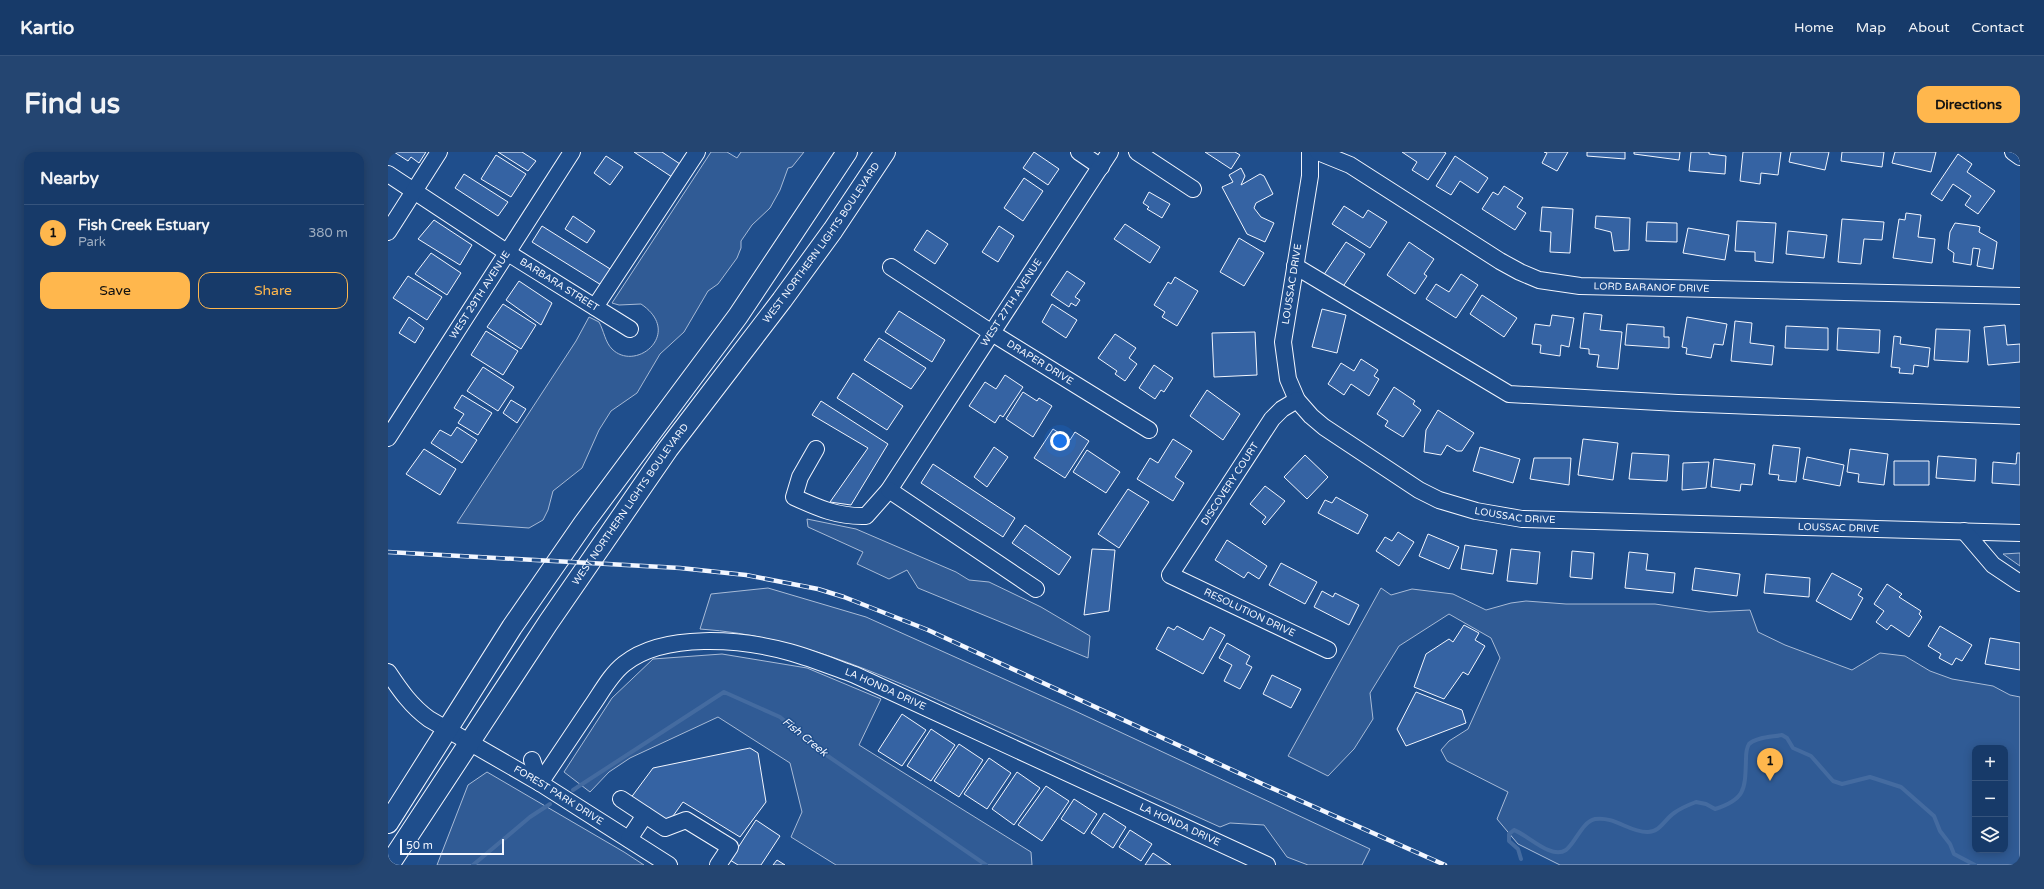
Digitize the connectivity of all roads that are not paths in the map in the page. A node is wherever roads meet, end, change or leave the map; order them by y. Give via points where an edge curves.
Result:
1 (439, 152) edge
2 (572, 152) edge
3 (697, 152) edge
4 (847, 152) edge
5 (885, 152) edge
6 (1079, 152) edge
7 (1110, 152) edge
8 (1137, 152) edge
9 (1310, 152) edge
10 (1318, 152) edge
11 (2013, 152) edge
12 (2020, 157) edge
13 (1101, 166) junction
14 (388, 174) edge
15 (1193, 189) dead end
16 (414, 191) junction
17 (388, 232) edge
18 (508, 253) junction
19 (1295, 266) junction
20 (891, 267) dead end
21 (2020, 296) edge
22 (595, 307) junction
23 (630, 329) dead end
24 (992, 333) junction
25 (1298, 400) junction
26 (2020, 416) edge
27 (1149, 430) dead end
28 (388, 438) edge
29 (816, 449) dead end
30 (888, 490) junction
31 (1964, 531) junction
32 (2020, 533) edge
33 (1170, 575) joint
34 (2020, 583) edge
35 (1036, 589) dead end
36 (1328, 650) dead end
37 (388, 672) edge
38 (446, 729) junction
39 (469, 743) junction
40 (532, 760) dead end
41 (540, 783) junction
42 (621, 799) dead end
43 (645, 815) junction
44 (388, 823) edge
45 (629, 839) junction
46 (389, 865) edge
47 (669, 865) edge
48 (718, 865) edge
49 (1267, 865) edge

1 - 16 street
2 - 18 street, WEST 29TH AVENUE
3 - 22 street
4 - 38 main road via 738,316 584,523
5 - 39 main road, WEST NORTHERN LIGHTS BOULEVARD via 782,300 668,449
6 - 13 street
7 - 13 street, WEST 27TH AVENUE
8 - 15 street
9 - 19 street, LOUSSAC DRIVE via 1310,176
10 - 21 street, LORD BARANOF DRIVE via 1350,165 1500,261 1539,280 1580,286
11 - 12 street
13 - 24 street, WEST 27TH AVENUE
14 - 16 street, BARBARA STREET
16 - 17 street
16 - 18 street, BARBARA STREET
18 - 22 street, BARBARA STREET
18 - 28 street, WEST 29TH AVENUE
19 - 25 street, LOUSSAC DRIVE via 1283,342 1288,379
19 - 26 street via 1509,394
20 - 24 street, DRAPER DRIVE
22 - 23 street, BARBARA STREET
24 - 27 street, DRAPER DRIVE
24 - 30 street, WEST 27TH AVENUE
25 - 31 street, LOUSSAC DRIVE via 1324,427 1419,490 1450,504 1496,516 1522,519
25 - 33 street, DISCOVERY COURT via 1282,409 1272,419
29 - 30 street, WEST 27TH AVENUE via 800,477 794,497 848,517 866,516
30 - 35 street
31 - 32 street, LOUSSAC DRIVE
31 - 34 street via 1993,565
33 - 36 street, RESOLUTION DRIVE
37 - 38 street via 404,697 416,709
38 - 39 street, FOREST PARK DRIVE
38 - 44 main road
39 - 41 street, FOREST PARK DRIVE
39 - 46 main road, WEST NORTHERN LIGHTS BOULEVARD
40 - 41 street
41 - 45 street, FOREST PARK DRIVE
41 - 49 street, LA HONDA DRIVE via 623,664 635,656 661,646 697,640 730,642 789,651 855,675
42 - 43 street
43 - 45 street
43 - 48 street via 665,828 686,820 730,847
45 - 47 street, FOREST PARK DRIVE

